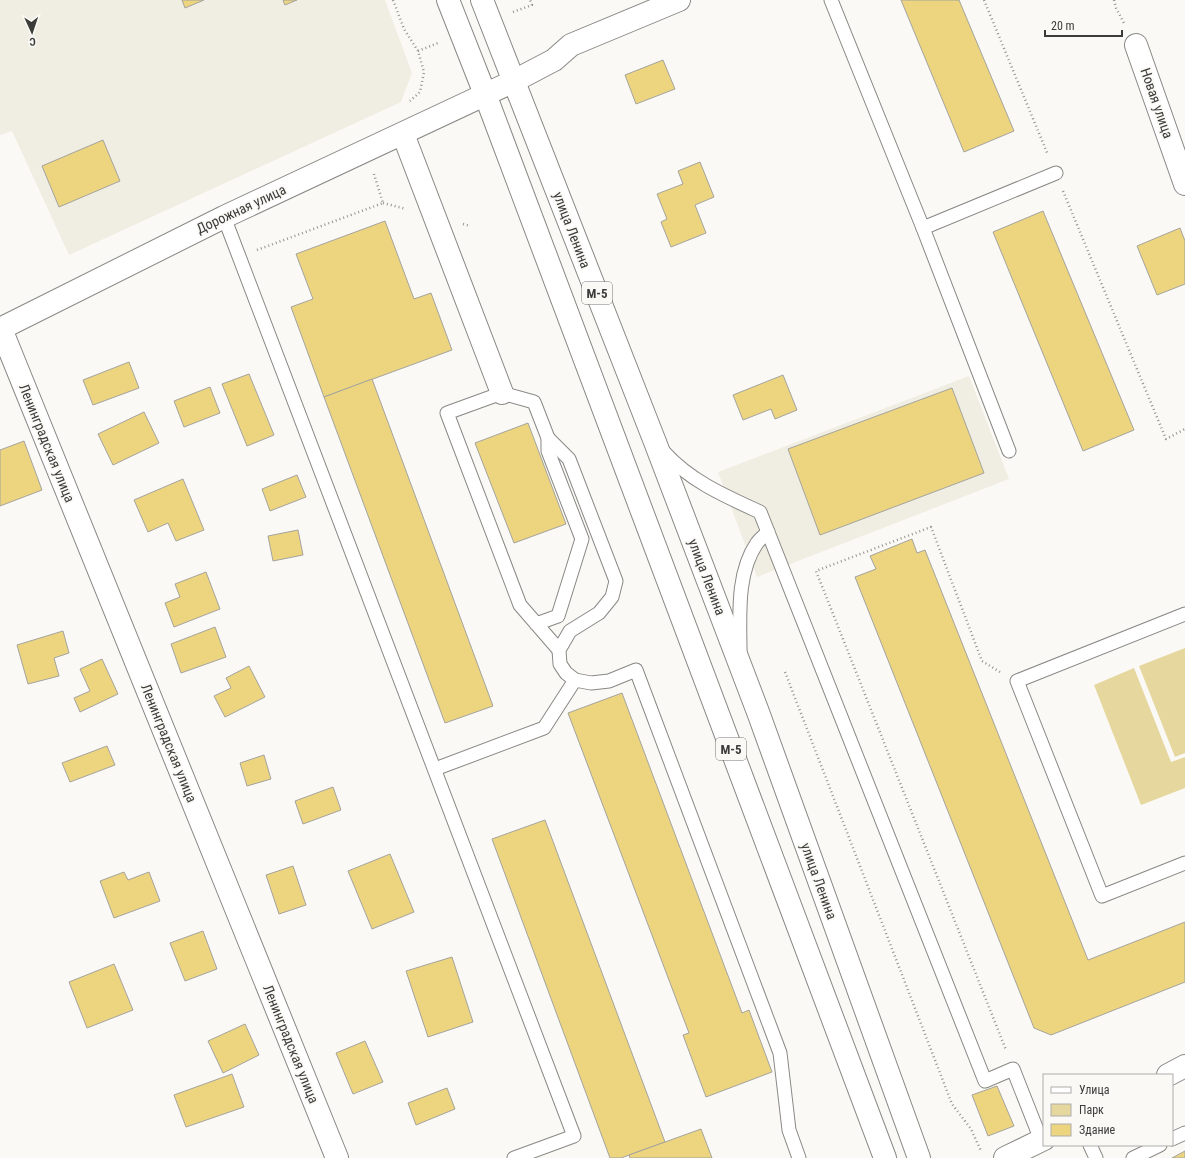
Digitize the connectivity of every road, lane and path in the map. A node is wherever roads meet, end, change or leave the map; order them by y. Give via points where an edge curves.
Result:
1 (393, 0) edge
2 (448, 0) edge
3 (482, 0) edge
4 (530, 0) edge
5 (679, 0) edge
6 (831, 0) edge
7 (984, 0) edge
8 (513, 13) dead end
9 (442, 41) dead end
10 (1136, 45) dead end
11 (514, 81) junction
12 (485, 94) junction
13 (403, 134) junction
14 (1056, 173) junction
15 (374, 178) dead end
16 (1185, 184) edge
17 (224, 217) junction
18 (923, 228) junction
19 (239, 256) junction
20 (0, 329) edge
21 (502, 393) junction
22 (1185, 429) edge
23 (548, 438) junction
24 (655, 442) junction
25 (1009, 452) dead end
26 (768, 532) junction
27 (1185, 614) edge
28 (536, 624) junction
29 (558, 650) junction
30 (740, 665) junction
31 (785, 672) dead end
32 (575, 680) junction
33 (1017, 681) junction
34 (435, 769) junction
35 (1185, 863) edge
36 (1185, 1066) edge
37 (1013, 1069) junction
38 (1170, 1074) edge
39 (1185, 1133) edge
40 (1173, 1139) edge
41 (1042, 1140) edge
42 (1090, 1146) edge
43 (1158, 1146) edge
44 (982, 1151) dead end
45 (337, 1158) edge
46 (514, 1158) edge
47 (799, 1158) edge
48 (885, 1158) edge
49 (919, 1158) edge
50 (1005, 1158) edge
51 (1096, 1158) edge
52 (1133, 1158) edge

1 - 9 path via 404,30 418,50
2 - 12 main road, М-5
3 - 11 main road, улица Ленина / М-5
4 - 8 path via 532,5
5 - 11 main road, Дорожная улица via 571,45 554,60
6 - 18 lane
7 - 14 path
10 - 16 main road, Новая улица
11 - 12 main road, Дорожная улица
11 - 24 main road, улица Ленина / М-5
12 - 13 main road, Дорожная улица
12 - 48 main road, М-5
13 - 17 main road, Дорожная улица
13 - 21 main road
14 - 18 lane
14 - 22 path via 1166,439
15 - 19 path via 384,203
17 - 19 lane
17 - 20 main road, Дорожная улица
18 - 25 lane
19 - 34 lane
20 - 45 main road, Ленинградская улица
21 - 23 lane via 534,402
21 - 28 lane via 447,413 520,605
23 - 28 lane via 548,451 582,538 558,616
23 - 29 lane via 569,459 616,581 612,597 598,612 570,631
24 - 26 lane via 675,464 695,480 760,512
24 - 30 main road, улица Ленина / М-5
26 - 30 lane via 757,544 745,568 740,603
26 - 37 lane via 985,1081
27 - 33 lane
28 - 29 lane
29 - 32 lane via 560,664
30 - 49 main road, улица Ленина / М-5
31 - 44 path via 952,1104 971,1128
32 - 34 lane via 544,728
32 - 47 lane via 591,683 609,681 636,670 780,1053 789,1130
33 - 35 lane via 1102,896
33 - 37 path via 982,661 931,527 816,571
34 - 46 lane via 574,1136
36 - 38 main road
37 - 41 lane
39 - 40 lane
41 - 50 main road
42 - 51 lane
43 - 52 lane

